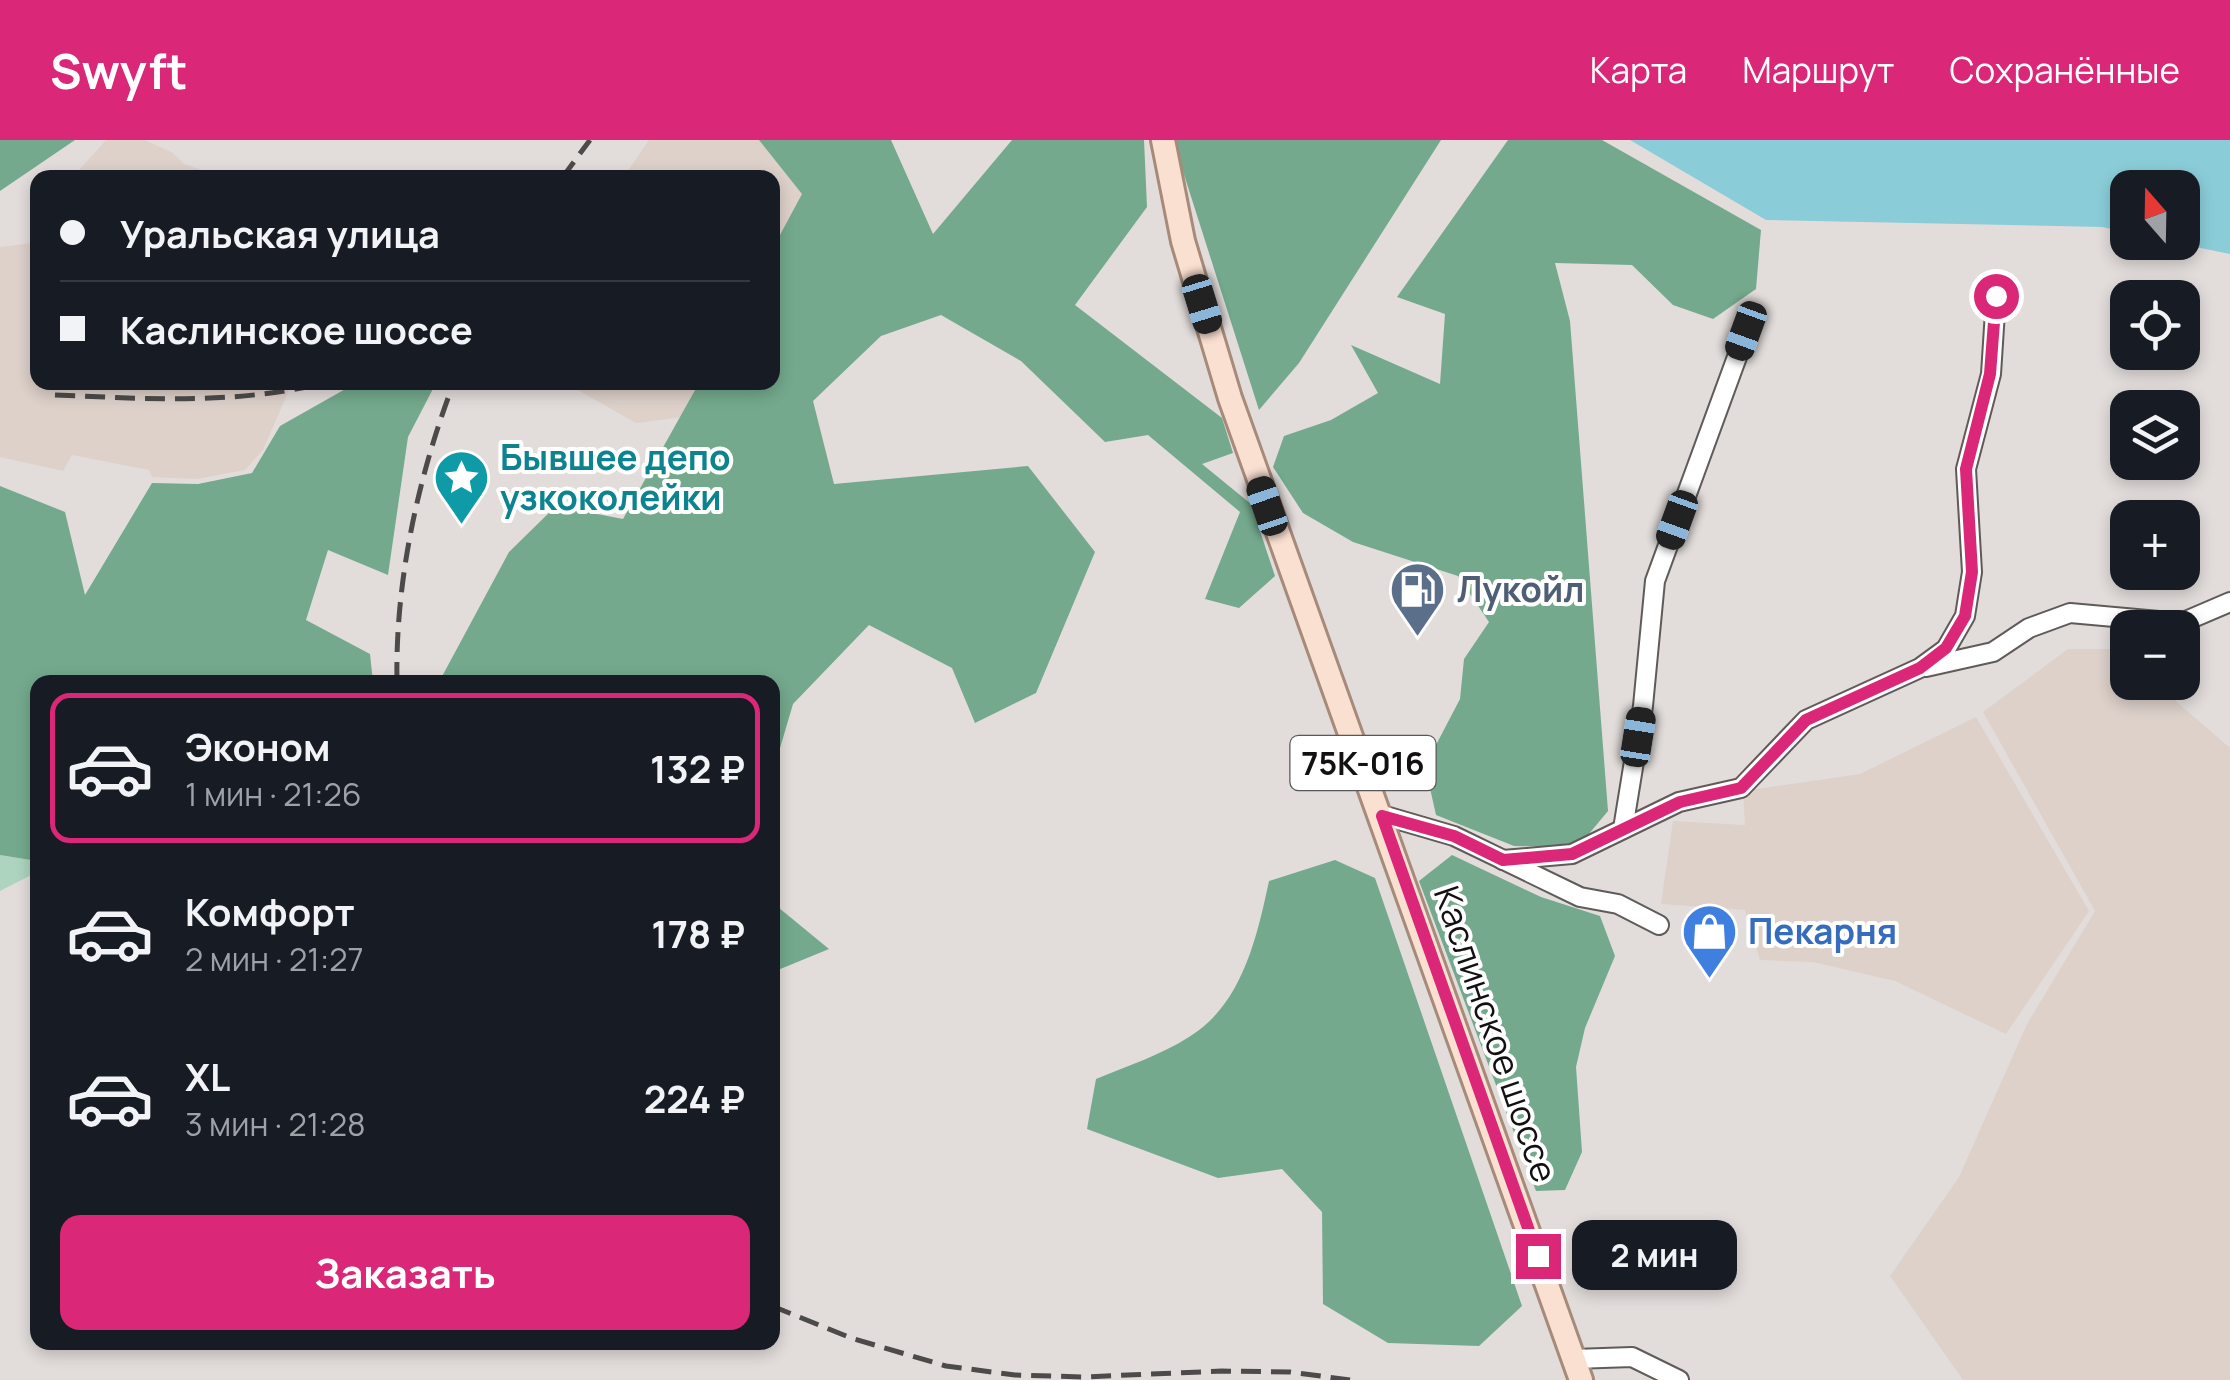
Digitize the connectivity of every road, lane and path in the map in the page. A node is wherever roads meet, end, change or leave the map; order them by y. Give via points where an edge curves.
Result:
1 (1163, 140) edge
2 (1996, 296) dead end
3 (1752, 316) dead end
4 (2230, 602) edge
5 (1920, 668) junction
6 (1382, 816) junction
7 (1622, 830) junction
8 (1503, 860) junction
9 (1659, 925) dead end
10 (1578, 1370) edge
11 (1678, 1380) edge

1 - 6 main road, Каслинское шоссе / 75К-016 via 1183,241 1230,398
2 - 5 street via 1990,374 1966,469 1972,572 1965,616 1946,648
3 - 7 street via 1654,581 1643,706
4 - 5 street via 2182,623 2070,613 2029,628 1993,652
5 - 7 street via 1806,720 1741,788 1680,802
6 - 8 street via 1454,836
6 - 10 main road, Каслинское шоссе / 75К-016
7 - 8 street via 1572,854
8 - 9 street
10 - 11 street via 1632,1357

